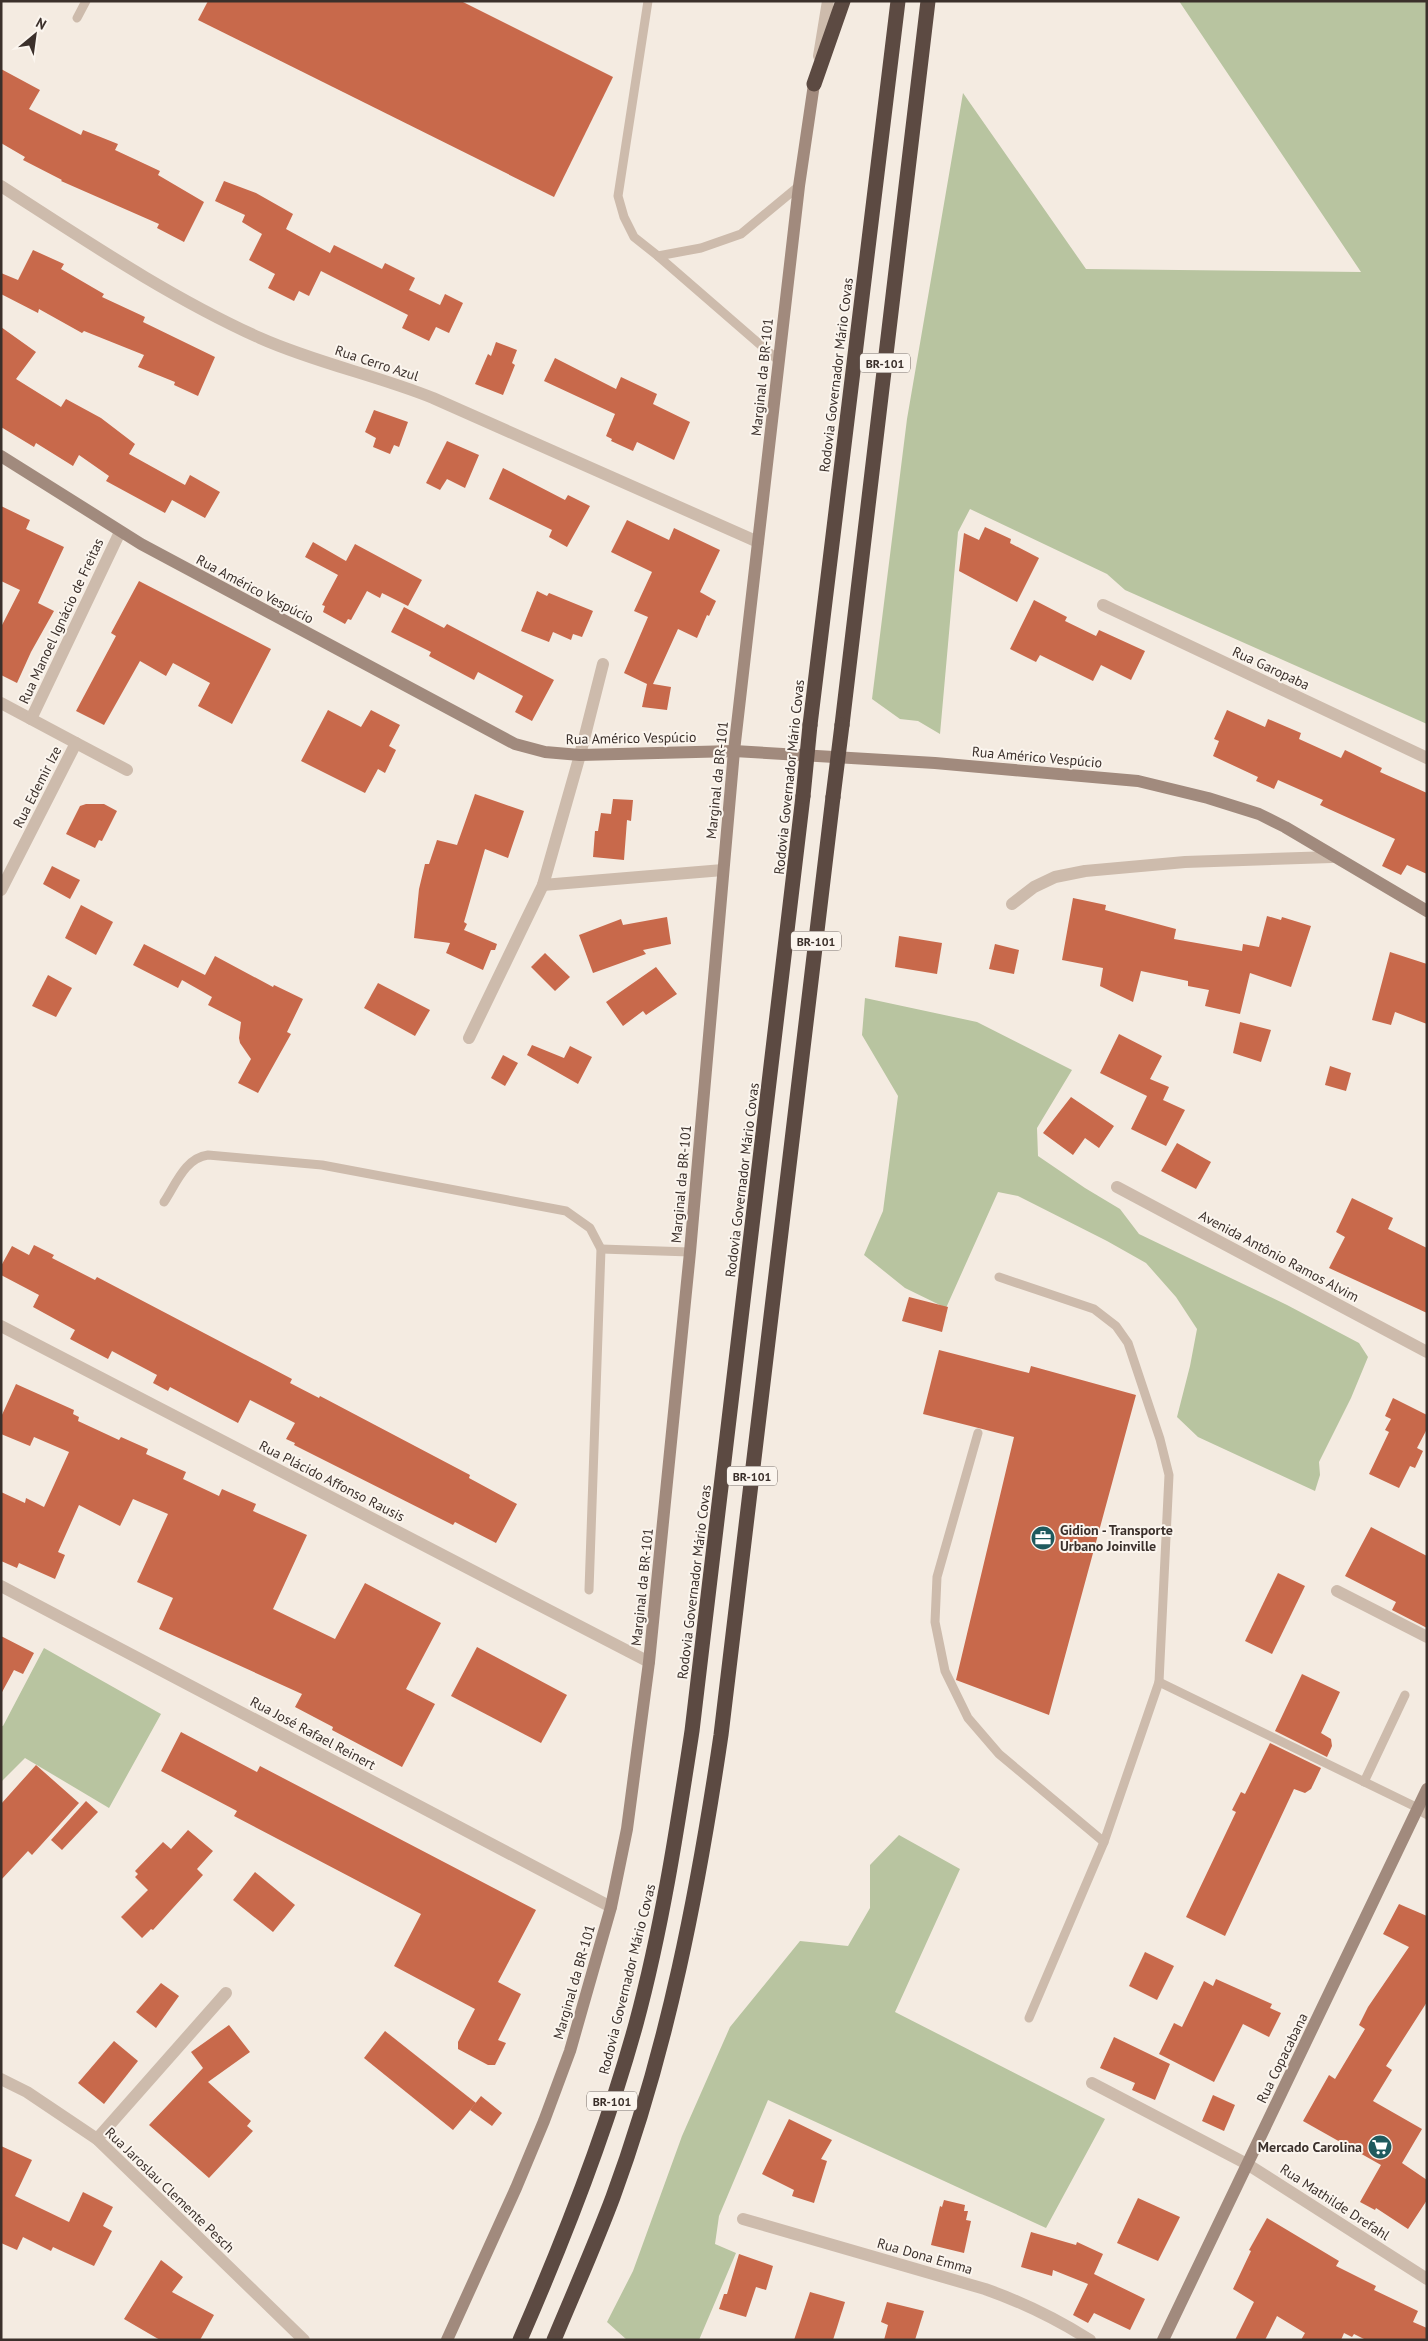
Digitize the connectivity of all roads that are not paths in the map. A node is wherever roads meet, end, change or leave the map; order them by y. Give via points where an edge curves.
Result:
1 (86, 1) edge
2 (648, 1) edge
3 (828, 1) edge
4 (843, 1) edge
5 (898, 1) edge
6 (928, 1) edge
7 (77, 18) dead end
8 (814, 84) junction
9 (1, 186) edge
10 (799, 186) junction
11 (658, 256) junction
12 (779, 360) junction
13 (1, 456) edge
14 (120, 532) junction
15 (758, 542) junction
16 (1103, 605) dead end
17 (603, 664) dead end
18 (1, 703) edge
19 (31, 719) junction
20 (76, 743) junction
21 (734, 751) junction
22 (580, 755) junction
23 (1427, 758) edge
24 (127, 770) dead end
25 (1332, 857) junction
26 (723, 870) junction
27 (543, 885) junction
28 (1, 890) edge
29 (1012, 904) dead end
30 (1427, 911) edge
31 (469, 1038) dead end
32 (1117, 1187) dead end
33 (164, 1202) dead end
34 (601, 1248) junction
35 (690, 1252) junction
36 (999, 1277) dead end
37 (1, 1326) edge
38 (1427, 1352) edge
39 (978, 1434) dead end
40 (1, 1586) edge
41 (588, 1590) dead end
42 (1338, 1591) dead end
43 (1427, 1637) edge
44 (649, 1662) junction
45 (1159, 1682) junction
46 (1405, 1695) dead end
47 (1364, 1782) junction
48 (1427, 1789) edge
49 (1422, 1811) edge
50 (1104, 1842) junction
51 (611, 1907) junction
52 (226, 1993) dead end
53 (1029, 2018) dead end
54 (1, 2079) edge
55 (1092, 2083) dead end
56 (97, 2139) junction
57 (1247, 2164) junction
58 (743, 2219) dead end
59 (1427, 2279) edge
60 (304, 2340) edge
61 (447, 2340) edge
62 (520, 2340) edge
63 (554, 2340) edge
64 (1090, 2340) edge
65 (1163, 2340) edge

1 - 7 lane
2 - 11 lane via 618,196 634,237
3 - 8 street, Marginal da BR-101
4 - 8 highway
5 - 62 highway, Rodovia Governador Mário Covas / BR-101, bridge via 694,1721 673,1852 650,1967 615,2094 569,2225
6 - 63 highway, BR-101, bridge via 723,1725 701,1867 685,1946 643,2104 614,2196
8 - 10 main road, Marginal da BR-101
9 - 15 street, Rua Cerro Azul via 166,288 261,338 298,353 395,382
10 - 11 lane via 741,234 701,248
10 - 12 main road, Marginal da BR-101
11 - 12 lane
12 - 15 main road, Marginal da BR-101
13 - 14 main road, Rua Américo Vespúcio
14 - 19 street, Rua Manoel Ignácio de Freitas
14 - 22 main road, Rua Américo Vespúcio via 515,744 545,752
15 - 21 main road, Marginal da BR-101
16 - 23 street, Rua Garopaba
17 - 22 street
18 - 19 street, Rua Manoel Ignácio de Freitas
19 - 20 street, Rua Edemir Ize
20 - 24 street
20 - 28 street, Rua Edemir Ize
21 - 22 main road, Rua Américo Vespúcio
21 - 25 main road, Rua Américo Vespúcio via 935,763 1138,782 1259,814
21 - 26 main road, Marginal da BR-101
22 - 27 street
25 - 29 street via 1185,862 1085,871 1055,877 1034,887
25 - 30 main road, Rua Américo Vespúcio
26 - 27 street
26 - 35 main road, Marginal da BR-101
27 - 31 street
32 - 38 street, Avenida Antônio Ramos Alvim
33 - 34 lane via 197,1156 322,1165 566,1211 590,1228
34 - 35 lane
34 - 41 lane
35 - 44 main road, Marginal da BR-101
36 - 45 lane via 1094,1309 1116,1326 1128,1343 1169,1475
37 - 44 street, Rua Plácido Affonso Rausis
39 - 50 lane via 937,1577 935,1622 946,1671 968,1718 1000,1754
40 - 51 street, Rua José Rafael Reinert
42 - 43 street
44 - 51 main road, Marginal da BR-101 via 627,1829
45 - 47 lane
45 - 50 lane
46 - 47 lane
47 - 49 lane
48 - 49 main road, Rua Copacabana
49 - 57 main road, Rua Copacabana
50 - 53 lane
51 - 61 main road, Marginal da BR-101 via 570,2051 544,2121
52 - 56 street
54 - 56 street, Rua Jaroslau Clemente Pesch via 28,2092
55 - 57 street, Rua Mathilde Drefahl
56 - 60 street, Rua Jaroslau Clemente Pesch
57 - 59 street, Rua Mathilde Drefahl
57 - 65 main road, Rua Copacabana
58 - 64 street, Rua Dona Emma via 1024,2302

